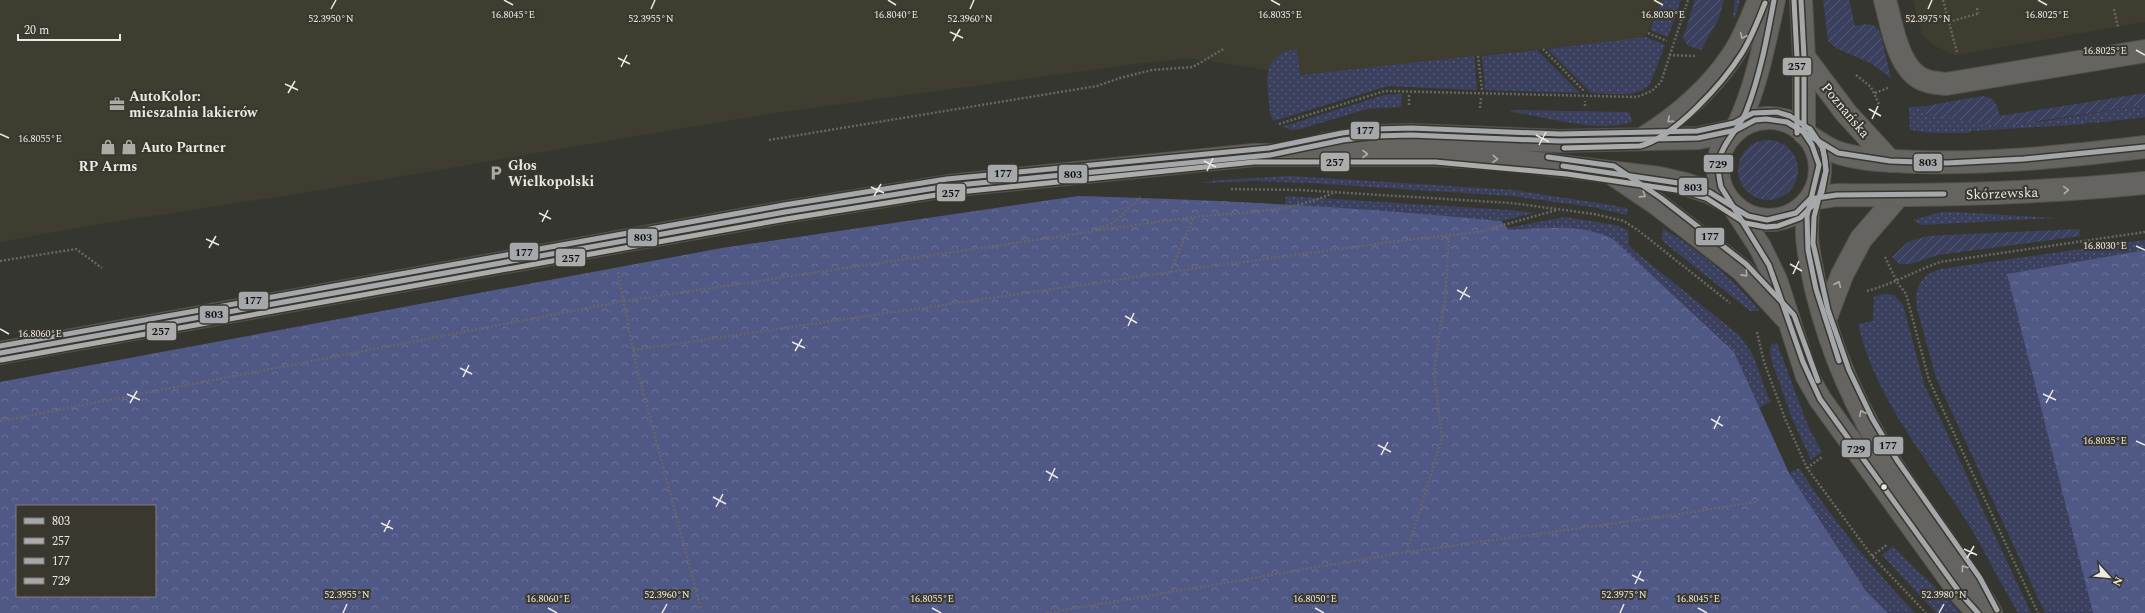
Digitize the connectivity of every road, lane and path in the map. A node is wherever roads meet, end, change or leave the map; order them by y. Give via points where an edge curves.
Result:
1 (1688, 0) edge
2 (1759, 0) edge
3 (1774, 0) edge
4 (1801, 0) edge
5 (1885, 0) edge
6 (1943, 0) edge
7 (1977, 8) dead end
8 (2114, 9) dead end
9 (1949, 22) junction
10 (2118, 29) dead end
11 (1648, 33) dead end
12 (1667, 41) dead end
13 (1225, 48) dead end
14 (1542, 49) dead end
15 (2145, 51) edge
16 (1958, 55) dead end
17 (1478, 56) dead end
18 (1804, 57) junction
19 (1482, 90) dead end
20 (1585, 92) dead end
21 (1409, 95) dead end
22 (1481, 98) dead end
23 (1585, 100) dead end
24 (1409, 105) dead end
25 (1585, 106) dead end
26 (1480, 109) dead end
27 (1736, 130) junction
28 (1804, 133) junction
29 (1642, 139) junction
30 (769, 140) dead end
31 (2145, 148) edge
32 (1262, 155) junction
33 (1890, 161) junction
34 (1611, 172) junction
35 (2145, 183) edge
36 (1224, 189) dead end
37 (1334, 192) junction
38 (1142, 194) dead end
39 (1899, 195) junction
40 (1810, 199) junction
41 (1732, 204) junction
42 (1559, 209) junction
43 (1195, 217) junction
44 (1095, 231) junction
45 (2145, 232) edge
46 (1449, 235) junction
47 (612, 244) junction
48 (1884, 250) dead end
49 (0, 261) edge
50 (102, 268) dead end
51 (1170, 272) junction
52 (1897, 282) junction
53 (1863, 292) dead end
54 (624, 301) junction
55 (1732, 305) dead end
56 (1788, 319) junction
57 (1825, 320) junction
58 (1755, 325) dead end
59 (633, 350) junction
60 (0, 353) edge
61 (0, 421) edge
62 (1822, 457) dead end
63 (1807, 468) junction
64 (1756, 502) dead end
65 (1888, 544) dead end
66 (1407, 552) junction
67 (1872, 556) junction
68 (702, 613) edge
69 (1046, 613) edge
70 (1926, 613) edge
71 (1978, 613) edge
72 (1991, 613) edge
73 (2038, 613) edge

1 - 32 path via 1661,82 1652,91 1644,94 1624,98 1385,91 1276,125
2 -> 29 street via 1742,38 1719,72 1667,123
3 - 27 street via 1758,77
4 - 18 street, Poznańska
5 - 15 street via 1898,49 1911,72 1926,81 1946,84
6 - 9 path
7 - 9 path via 1979,13
8 - 10 path
9 - 16 path
11 - 12 path
13 - 30 path via 1193,67 1152,70 1097,86
14 - 20 path
17 - 19 path
18 - 28 street, Poznańska
18 - 33 street, Poznańska via 1846,113
21 - 24 path
22 - 26 path
23 - 25 path
27 - 28 street via 1755,120 1776,119 1787,122
27 - 29 street via 1698,138
27 - 41 street via 1723,146 1718,166 1721,187
28 - 33 street via 1838,153
28 - 40 street via 1816,150 1819,170 1815,190
29 - 32 street via 1560,141 1376,136
31 - 33 street via 1946,163
32 -> 34 street via 1435,154
32 - 47 street via 948,186 785,212
34 - 41 street via 1685,184 1709,192
34 -> 56 street via 1742,270
39 -> 35 street, Skórzewska via 2013,193
36 - 37 path
37 - 42 path via 1511,203
37 - 43 path via 1302,204
38 - 44 path via 1116,221
39 - 40 street, Skórzewska via 1837,195
57 -> 39 street via 1842,275 1862,239
40 - 41 street via 1796,213 1772,220 1748,216
40 - 57 street via 1806,244
41 - 56 street via 1760,247 1776,280
42 - 46 path via 1478,232
42 - 55 path via 1624,221 1655,242
43 - 44 path
43 - 51 path
44 - 54 path
45 - 52 path via 1940,262
46 - 51 path
46 - 66 path via 1445,298 1434,371 1442,438
47 - 54 path
47 - 60 street
48 - 52 path
49 - 50 path via 76,249
51 - 59 path
52 - 53 path
52 - 73 path via 1906,294 1928,380
54 - 59 path
54 - 61 path
56 - 71 street via 1807,376 1820,399 1960,593
72 -> 57 street via 1974,582 1899,476 1866,421 1843,373
58 - 63 path via 1764,362
59 - 68 path
62 - 63 path
63 - 67 path
64 - 66 path
65 - 67 path
66 - 69 path
67 - 70 path

